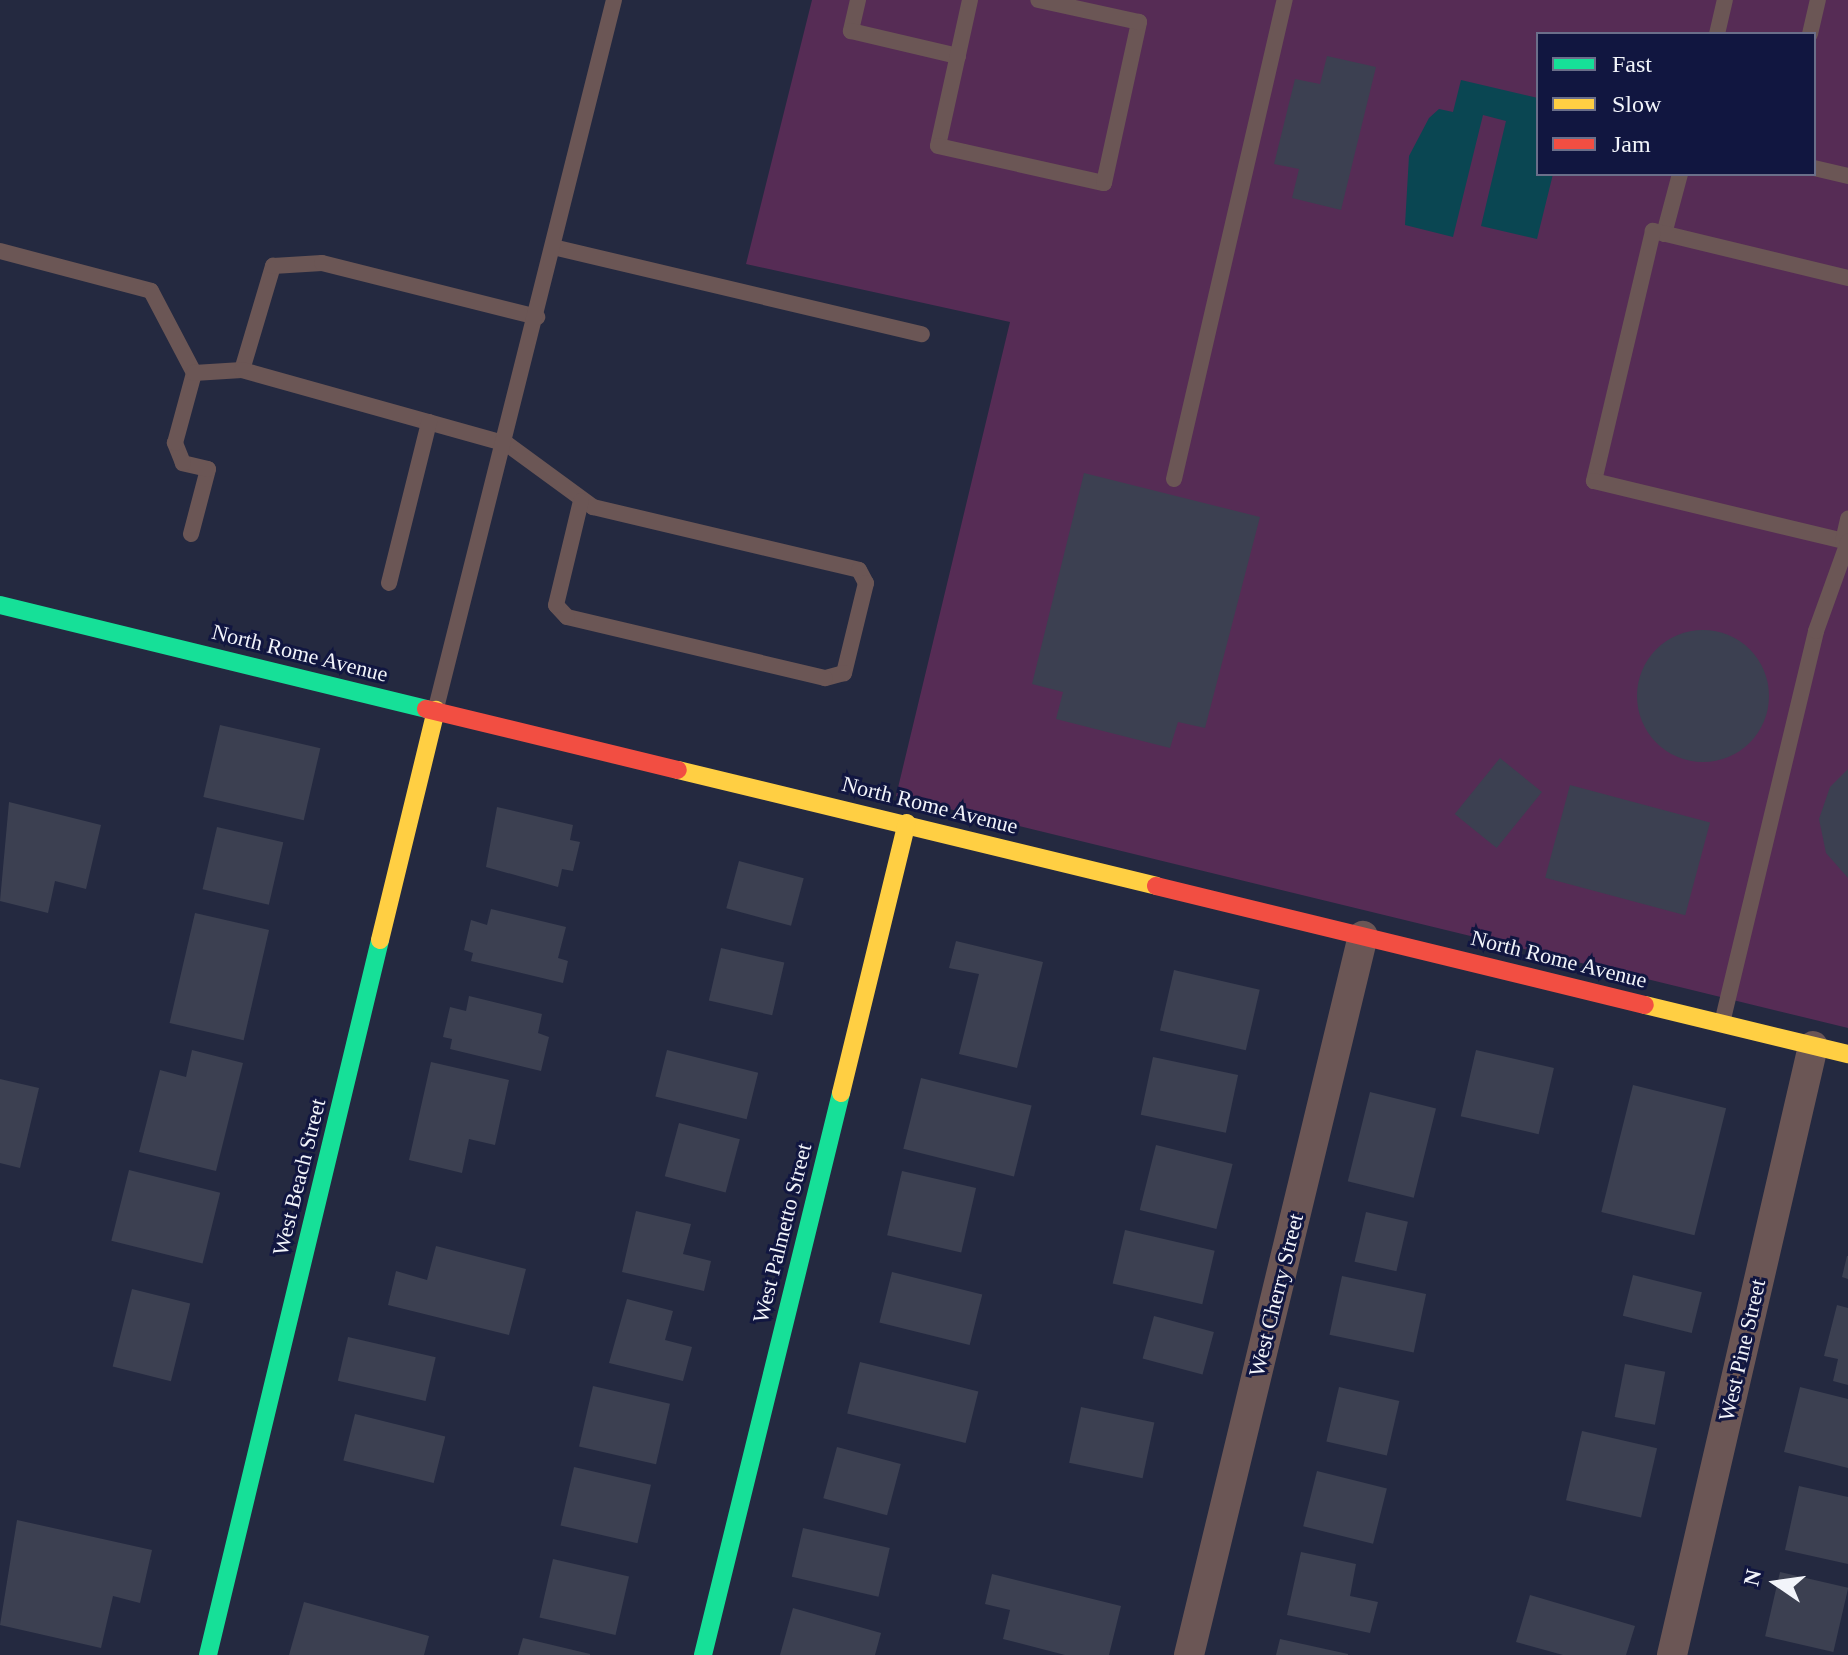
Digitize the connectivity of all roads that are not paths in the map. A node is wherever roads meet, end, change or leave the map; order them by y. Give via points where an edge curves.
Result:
1 (614, 0) edge
2 (858, 0) edge
3 (970, 0) edge
4 (1038, 0) edge
5 (1285, 0) edge
6 (1725, 0) edge
7 (1818, 0) edge
8 (1717, 32) edge
9 (1810, 32) edge
10 (958, 56) junction
11 (1816, 168) edge
12 (1679, 176) edge
13 (1848, 176) edge
14 (1664, 234) junction
15 (553, 247) junction
16 (0, 251) edge
17 (1848, 278) edge
18 (537, 317) junction
19 (922, 334) dead end
20 (242, 370) junction
21 (194, 373) junction
22 (429, 422) junction
23 (507, 444) junction
24 (1174, 479) dead end
25 (581, 501) junction
26 (1848, 519) edge
27 (191, 534) dead end
28 (1845, 541) edge
29 (389, 583) dead end
30 (0, 605) edge
31 (436, 710) junction
32 (907, 823) junction
33 (1363, 936) junction
34 (1722, 1023) junction
35 (1813, 1046) junction
36 (1848, 1054) edge
37 (208, 1655) edge
38 (703, 1655) edge
39 (1189, 1655) edge
40 (1672, 1655) edge

1 - 15 lane
2 - 10 lane via 851,31
3 - 10 lane
4 - 10 lane via 1139,22 1104,183 938,146
5 - 24 lane
6 - 8 lane
7 - 9 lane
11 - 13 lane
12 - 14 lane
14 - 17 lane
14 - 28 lane via 1653,231 1594,481
15 - 18 lane
15 - 19 lane
16 - 21 lane via 151,291
18 - 20 lane via 322,263 273,266
18 - 23 lane
20 - 21 lane
20 - 22 lane
21 - 27 lane via 175,443 183,463 208,469
22 - 23 lane
22 - 29 lane
23 - 25 lane
23 - 31 lane
25 - 25 lane via 859,570 866,583 844,673 825,678 567,617 556,605
26 - 28 lane
28 - 34 lane
30 - 31 street, North Rome Avenue
31 - 32 street, North Rome Avenue
31 - 37 street, West Beach Street
32 - 33 street, North Rome Avenue
32 - 38 street, West Palmetto Street
33 - 34 street, North Rome Avenue
33 - 39 street, West Cherry Street
34 - 35 street, North Rome Avenue
35 - 36 street, North Rome Avenue
35 - 40 street, West Pine Street

